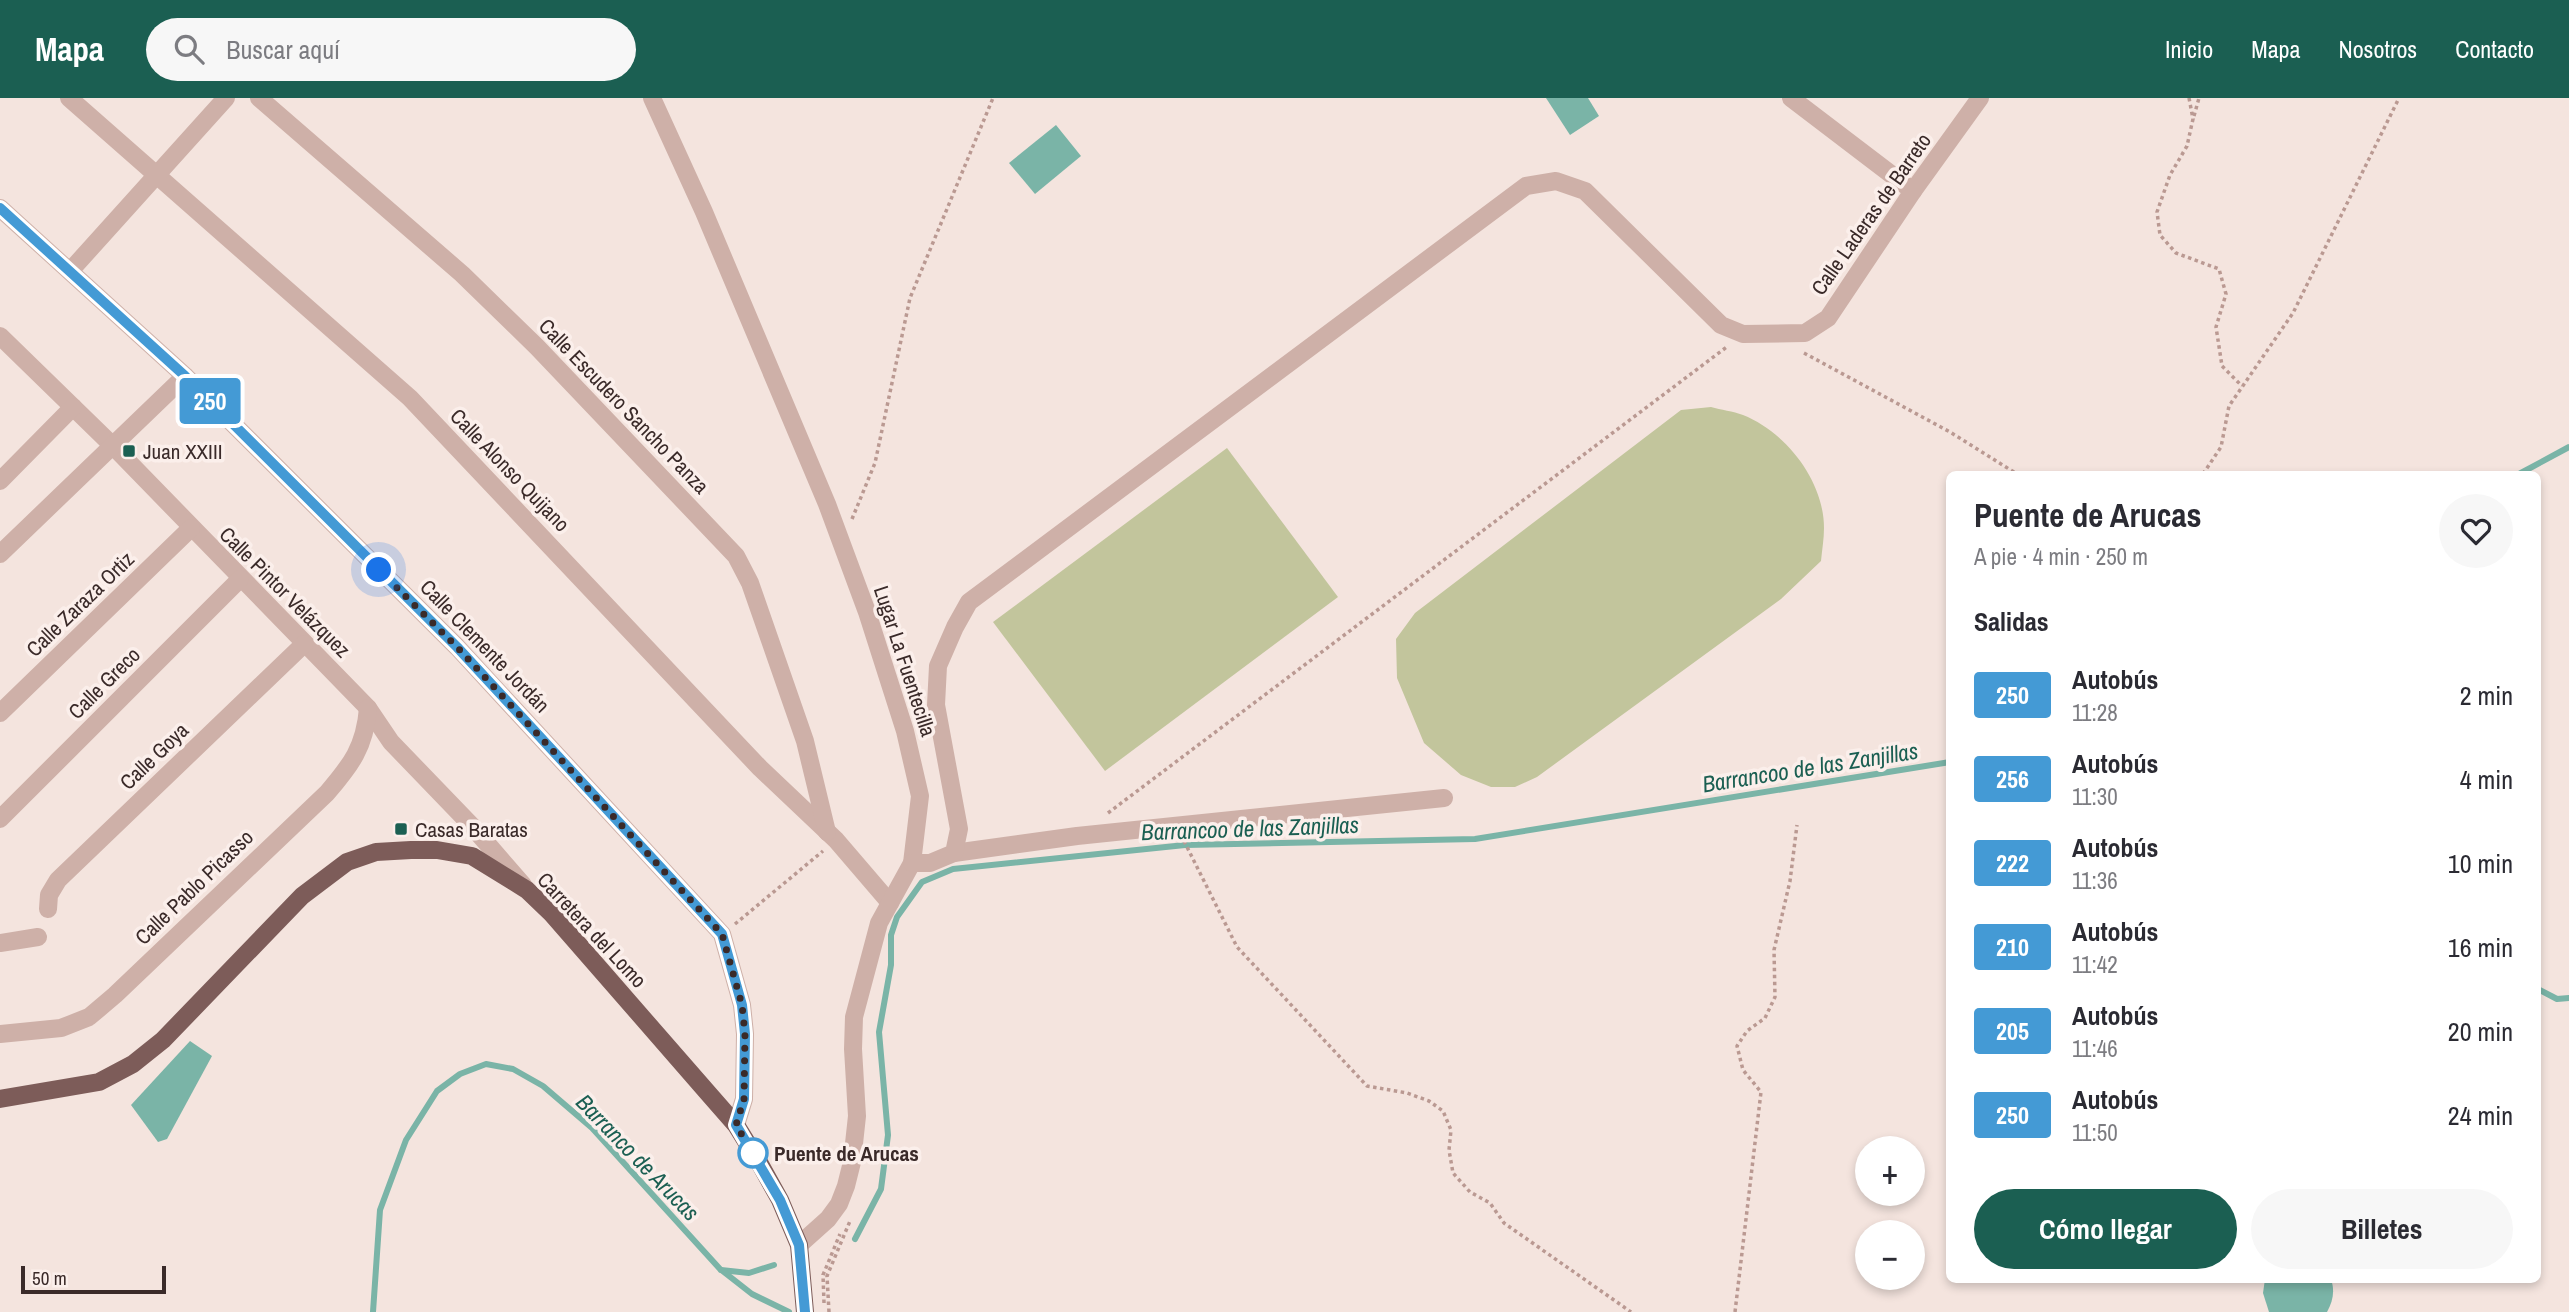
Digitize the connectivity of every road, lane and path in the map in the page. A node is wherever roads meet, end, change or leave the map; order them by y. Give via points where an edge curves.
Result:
1 (69, 98) edge
2 (226, 98) edge
3 (259, 98) edge
4 (652, 98) edge
5 (993, 98) edge
6 (1791, 98) edge
7 (1980, 98) edge
8 (2189, 98) edge
9 (2199, 98) edge
10 (2399, 98) edge
11 (2193, 119) junction
12 (156, 176) junction
13 (1913, 191) junction
14 (0, 208) edge
15 (71, 270) junction
16 (1768, 333) junction
17 (1743, 334) junction
18 (0, 336) edge
19 (185, 376) junction
20 (2242, 386) junction
21 (73, 407) junction
22 (113, 446) junction
23 (2012, 471) edge
24 (2205, 471) edge
25 (0, 481) edge
26 (191, 528) junction
27 (842, 544) junction
28 (0, 554) edge
29 (240, 579) junction
30 (304, 644) junction
31 (368, 708) junction
32 (0, 713) edge
33 (1444, 798) dead end
34 (0, 819) edge
35 (1797, 825) dead end
36 (1178, 826) junction
37 (831, 836) junction
38 (1077, 836) junction
39 (954, 853) junction
40 (912, 863) junction
41 (527, 890) junction
42 (890, 903) junction
43 (48, 909) dead end
44 (722, 934) junction
45 (38, 937) dead end
46 (0, 943) edge
47 (0, 1034) edge
48 (0, 1099) edge
49 (736, 1125) junction
50 (850, 1219) dead end
51 (799, 1245) junction
52 (805, 1312) edge
53 (827, 1312) edge
54 (1631, 1312) edge
55 (1735, 1312) edge

1 - 12 street, Calle Alonso Quijano
2 - 12 street
3 - 37 street, Calle Escudero Sancho Panza via 462,274 736,556 750,583 805,741
4 - 27 street, Lugar La Fuentecilla
5 - 27 path via 911,298 875,463
6 - 13 street
7 - 13 street, Calle Laderas de Barreto
8 - 11 path
9 - 11 path
10 - 20 path via 2293,313
11 - 20 path via 2187,146 2157,212 2160,235 2176,253 2219,268 2226,294 2216,327 2222,366
12 - 15 street
12 - 37 street, Calle Alonso Quijano via 410,398 760,768
13 - 16 street, Calle Laderas de Barreto via 1828,318 1805,333
14 - 15 street, Calle Clemente Jordán
15 - 19 street, Calle Clemente Jordán
16 - 17 street, Calle Laderas de Barreto
16 - 23 path
17 - 38 path
17 - 39 street via 1721,324 1585,191 1556,181 1526,186 969,602 938,666 936,705 959,829
18 - 21 street, Calle Pintor Velázquez
19 - 22 street
19 - 44 street, Calle Clemente Jordán via 457,647
20 - 24 path via 2229,406 2221,447
21 - 22 street, Calle Pintor Velázquez
21 - 25 street
22 - 26 street, Calle Pintor Velázquez
22 - 28 street
26 - 29 street, Calle Pintor Velázquez
26 - 32 street, Calle Zaraza Ortiz
27 - 40 street, Lugar La Fuentecilla via 905,732 920,796
29 - 30 street, Calle Pintor Velázquez
29 - 34 street, Calle Greco
30 - 31 street, Calle Pintor Velázquez
30 - 43 street, Calle Goya via 58,880 49,895
31 - 41 street, Calle Pintor Velázquez via 391,742
31 - 47 street, Calle Pablo Picasso via 366,731 348,769 327,793 115,995 89,1017 61,1028
33 - 36 street
35 - 55 path via 1790,881 1773,950 1775,997 1765,1018 1747,1031 1737,1046 1743,1070 1760,1092
36 - 38 street
36 - 54 path via 1246,957 1367,1086 1407,1093 1443,1111 1451,1130 1453,1173 1470,1192 1490,1203 1504,1223
37 - 42 street, Calle Alonso Quijano
37 - 44 path
38 - 39 street
39 - 40 street via 930,863
40 - 42 street, Lugar La Fuentecilla
41 - 48 main road, Carretera del Lomo via 471,856 437,850 376,852 347,862 302,896 163,1040 133,1064 99,1082
41 - 49 main road, Carretera del Lomo
42 - 51 street, Lugar La Fuentecilla via 878,923 854,1017 857,1116 846,1186 828,1219
44 - 49 street, Calle Clemente Jordán via 742,1005 745,1034 744,1099
45 - 46 street
49 - 51 main road, Carretera del Lomo via 780,1200
50 - 53 path via 827,1276
51 - 52 main road, Carretera del Lomo

